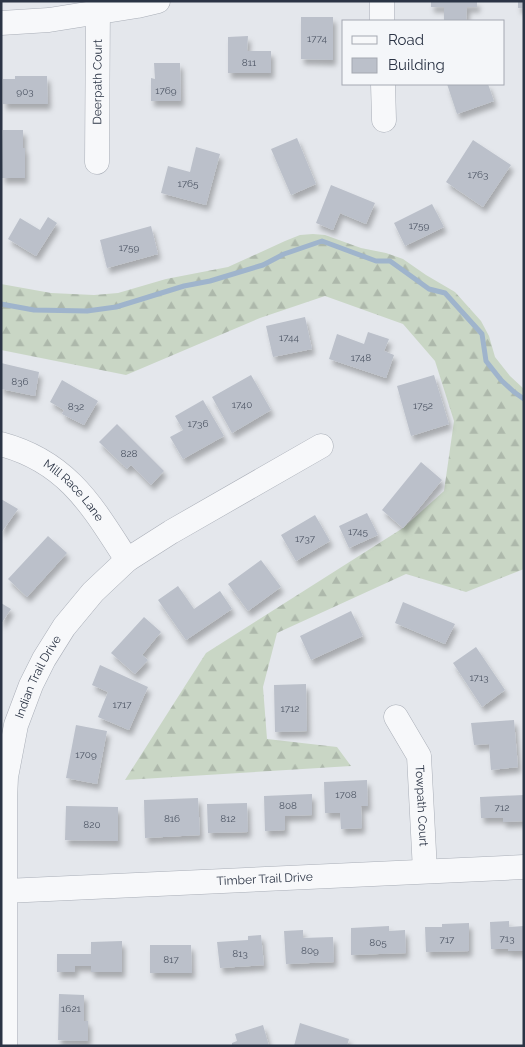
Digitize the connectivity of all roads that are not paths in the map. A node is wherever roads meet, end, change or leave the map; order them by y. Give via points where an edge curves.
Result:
1 (158, 1) edge
2 (382, 1) edge
3 (98, 7) edge
4 (382, 20) edge
5 (1, 22) edge
6 (383, 85) edge
7 (384, 120) dead end
8 (97, 162) dead end
9 (1, 444) edge
10 (322, 446) dead end
11 (127, 560) junction
12 (396, 717) dead end
13 (524, 867) edge
14 (425, 871) junction
15 (5, 891) junction
16 (6, 1046) edge

1 - 3 street via 138,6
2 - 4 street
3 - 5 street via 49,20
3 - 8 street, Deerpath Court
6 - 7 street
9 - 11 street, Mill Race Lane via 38,458 67,478 88,502
10 - 11 street, Indian Trail Drive
11 - 15 street, Indian Trail Drive via 93,592 64,627 30,685 16,725 6,777
12 - 14 street, Towpath Court via 419,756
13 - 14 street, Timber Trail Drive
14 - 15 street, Timber Trail Drive
15 - 16 street, Indian Trail Drive

